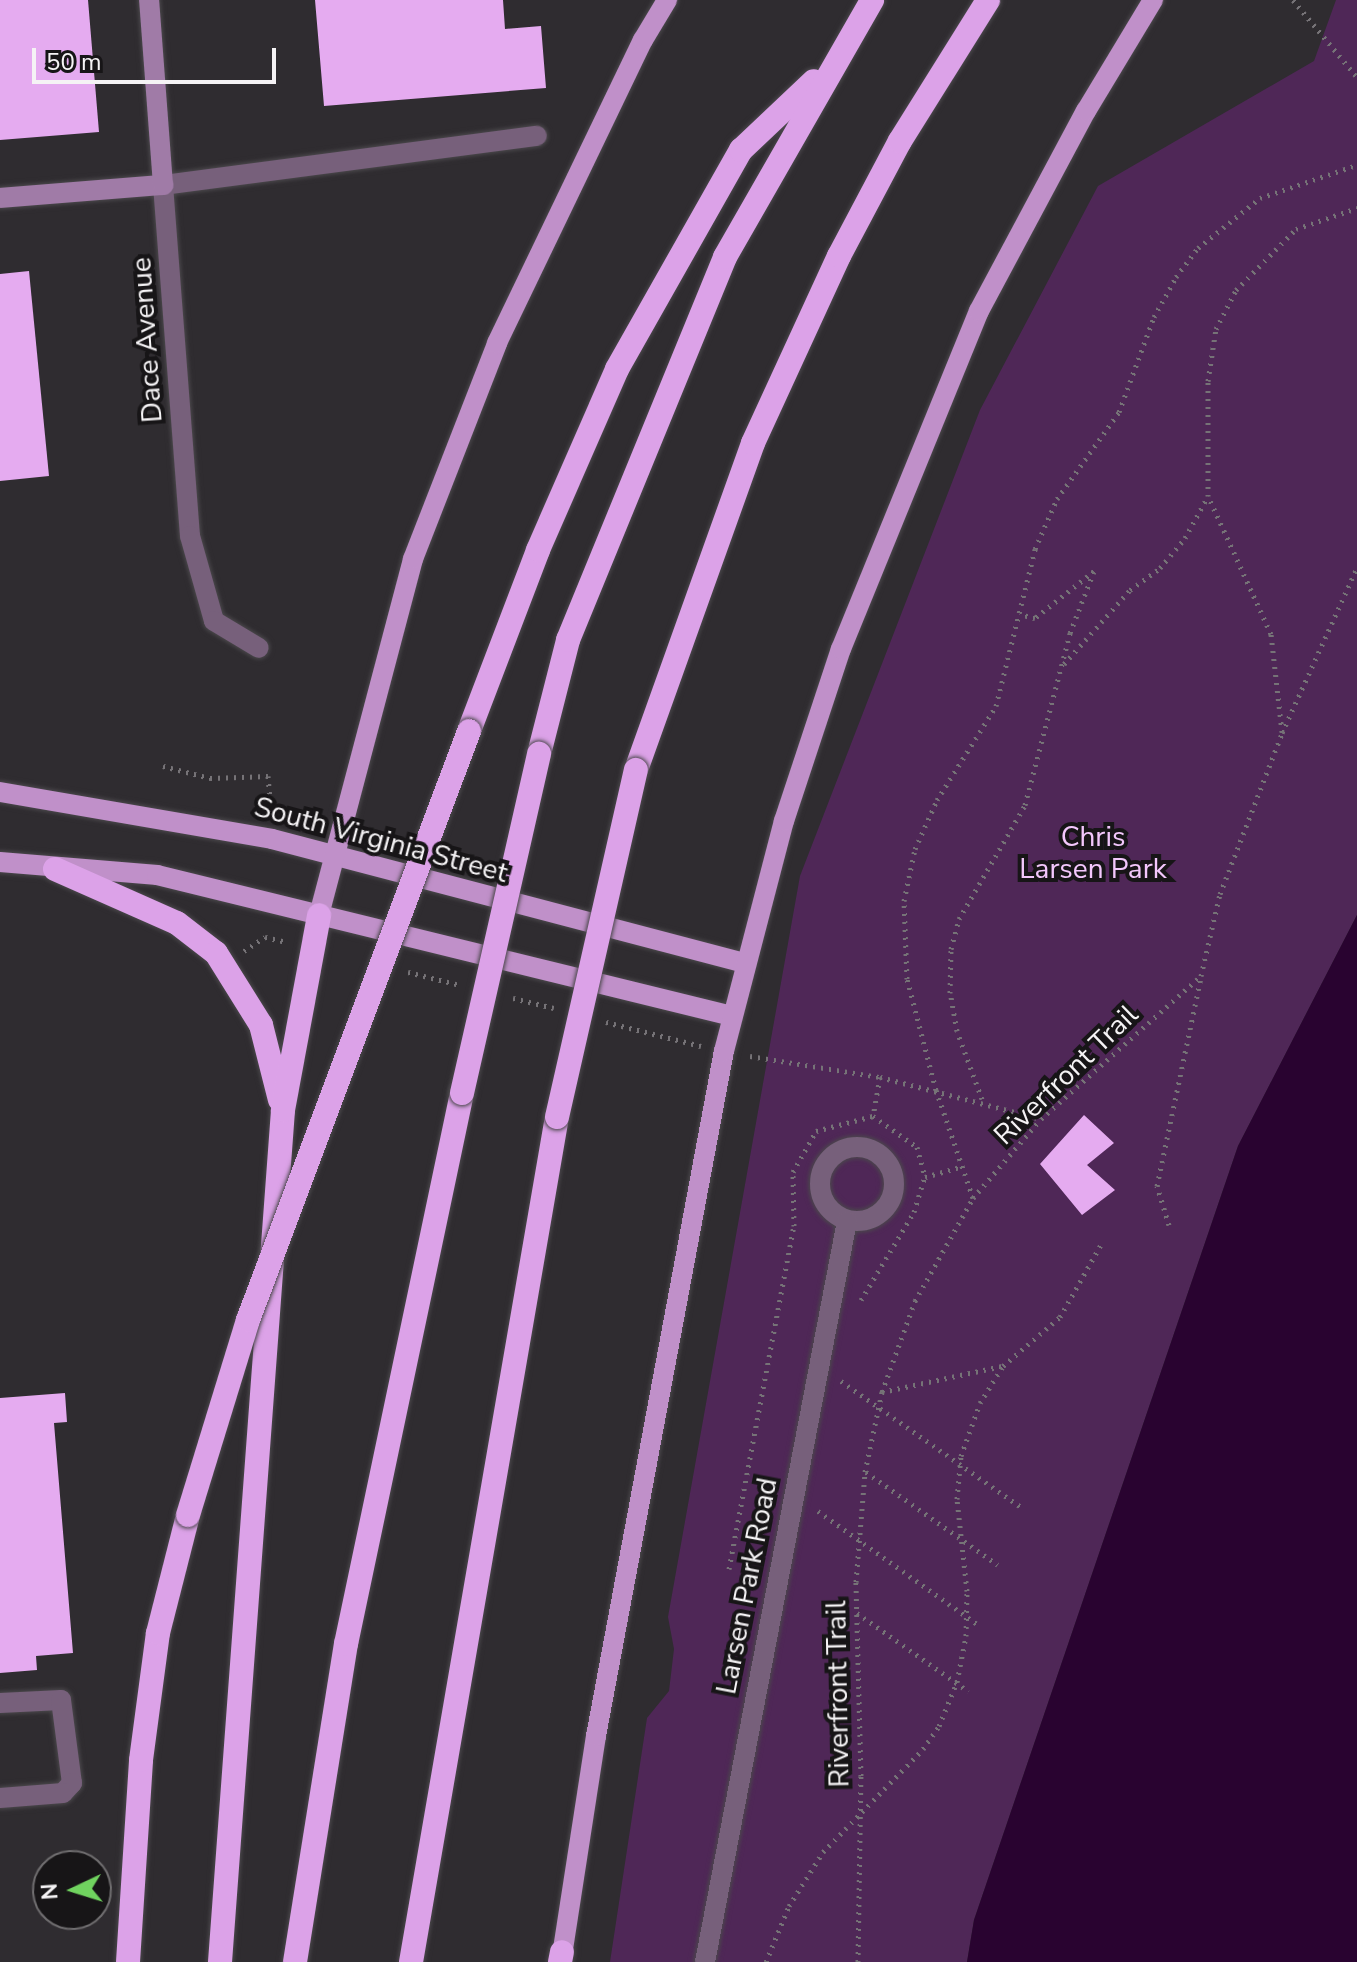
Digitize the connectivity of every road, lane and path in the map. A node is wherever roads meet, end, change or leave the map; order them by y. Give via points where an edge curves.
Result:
1 (149, 0) edge
2 (667, 0) edge
3 (872, 0) edge
4 (988, 0) edge
5 (1153, 0) edge
6 (1293, 0) edge
7 (833, 63) junction
8 (1357, 77) edge
9 (537, 136) dead end
10 (1357, 165) edge
11 (163, 185) junction
12 (0, 198) edge
13 (1357, 208) edge
14 (1208, 496) junction
15 (1357, 568) edge
16 (1019, 614) junction
17 (259, 648) dead end
18 (1061, 668) junction
19 (1282, 733) junction
20 (0, 792) edge
21 (331, 856) junction
22 (0, 862) edge
23 (55, 869) junction
24 (319, 915) junction
25 (312, 947) junction
26 (744, 963) junction
27 (225, 964) junction
28 (403, 970) dead end
29 (1201, 976) junction
30 (464, 986) dead end
31 (510, 997) dead end
32 (571, 1013) dead end
33 (732, 1016) junction
34 (602, 1020) dead end
35 (724, 1051) junction
36 (880, 1077) junction
37 (936, 1090) junction
38 (983, 1100) junction
39 (283, 1110) junction
40 (873, 1116) junction
41 (1041, 1119) junction
42 (960, 1167) junction
43 (925, 1177) junction
44 (973, 1198) junction
45 (847, 1221) dead end
46 (1169, 1225) dead end
47 (1103, 1241) dead end
48 (854, 1312) dead end
49 (1003, 1366) junction
50 (843, 1367) dead end
51 (840, 1380) junction
52 (882, 1392) junction
53 (837, 1394) dead end
54 (879, 1405) junction
55 (960, 1465) junction
56 (865, 1472) junction
57 (1024, 1509) dead end
58 (811, 1523) dead end
59 (960, 1538) junction
60 (859, 1539) junction
61 (998, 1565) dead end
62 (729, 1569) dead end
63 (856, 1612) junction
64 (966, 1615) junction
65 (980, 1626) dead end
66 (957, 1682) junction
67 (968, 1691) dead end
68 (0, 1703) edge
69 (0, 1798) edge
70 (860, 1810) junction
71 (561, 1959) edge
72 (128, 1962) edge
73 (220, 1962) edge
74 (295, 1962) edge
75 (411, 1962) edge
76 (705, 1962) edge
77 (766, 1962) edge
78 (858, 1962) edge

1 - 11 street, Dace Avenue
2 - 21 main road via 643,40 486,372 413,559
3 - 7 highway
4 - 75 highway, bridge via 900,141 753,443 636,770 557,1117
5 - 26 main road via 1079,124 961,353 841,649
6 - 8 path
7 - 72 highway, bridge via 741,150 617,369 538,550 248,1320 158,1633
7 - 74 highway, bridge via 725,257 568,640 462,1093 346,1644
9 - 11 street
10 - 16 path via 1260,198 1198,248 1154,317 1119,412 1057,499 1035,549
11 - 12 street
11 - 17 street, Dace Avenue via 190,536 214,621
13 - 14 path via 1296,229 1236,290 1216,329 1208,381
14 - 18 path via 1185,538 1160,568 1085,635
14 - 19 path via 1271,634
15 - 19 path
16 - 18 path via 1035,618 1094,571
16 - 37 path via 996,706 937,800 915,849 904,901 907,979
18 - 38 path via 1025,805 959,919 951,949 950,993 957,1031
19 - 29 path via 1220,894
20 - 21 main road, South Virginia Street via 199,823
21 - 24 main road
21 - 26 main road, South Virginia Street
22 - 23 main road
23 - 24 main road via 157,875
23 - 27 highway via 177,923
24 - 25 highway
24 - 33 main road
25 - 27 path via 265,937
25 - 39 highway
26 - 33 main road
27 - 39 highway via 261,1025
28 - 30 path
29 - 41 path, Riverfront Trail
29 - 46 path via 1157,1186
31 - 32 path
33 - 35 main road
34 - 35 path
35 - 36 path
35 - 71 main road via 596,1736
36 - 37 path
36 - 40 path
37 - 38 path
37 - 42 path
38 - 41 path
39 - 73 highway
40 - 43 path via 917,1147
40 - 62 path via 834,1122 816,1131 793,1172 794,1226
41 - 44 path, Riverfront Trail
42 - 43 path
42 - 44 path
43 - 48 path via 914,1212
44 - 52 path, Riverfront Trail via 915,1301
45 - 76 street, Larsen Park Road
47 - 49 path via 1060,1317
49 - 52 path
49 - 55 path via 980,1403
50 - 51 path
51 - 53 path
51 - 54 path
52 - 54 path, Riverfront Trail
54 - 55 path
54 - 56 path, Riverfront Trail
55 - 57 path
55 - 59 path
56 - 59 path
56 - 60 path, Riverfront Trail
58 - 60 path via 814,1508
59 - 61 path
59 - 64 path
60 - 63 path, Riverfront Trail
60 - 64 path
63 - 66 path
63 - 70 path, Riverfront Trail
64 - 65 path
64 - 66 path
66 - 67 path
66 - 70 path via 923,1749
68 - 69 street via 61,1700 72,1783 63,1793
70 - 77 path via 823,1852 789,1906
70 - 78 path, Riverfront Trail

